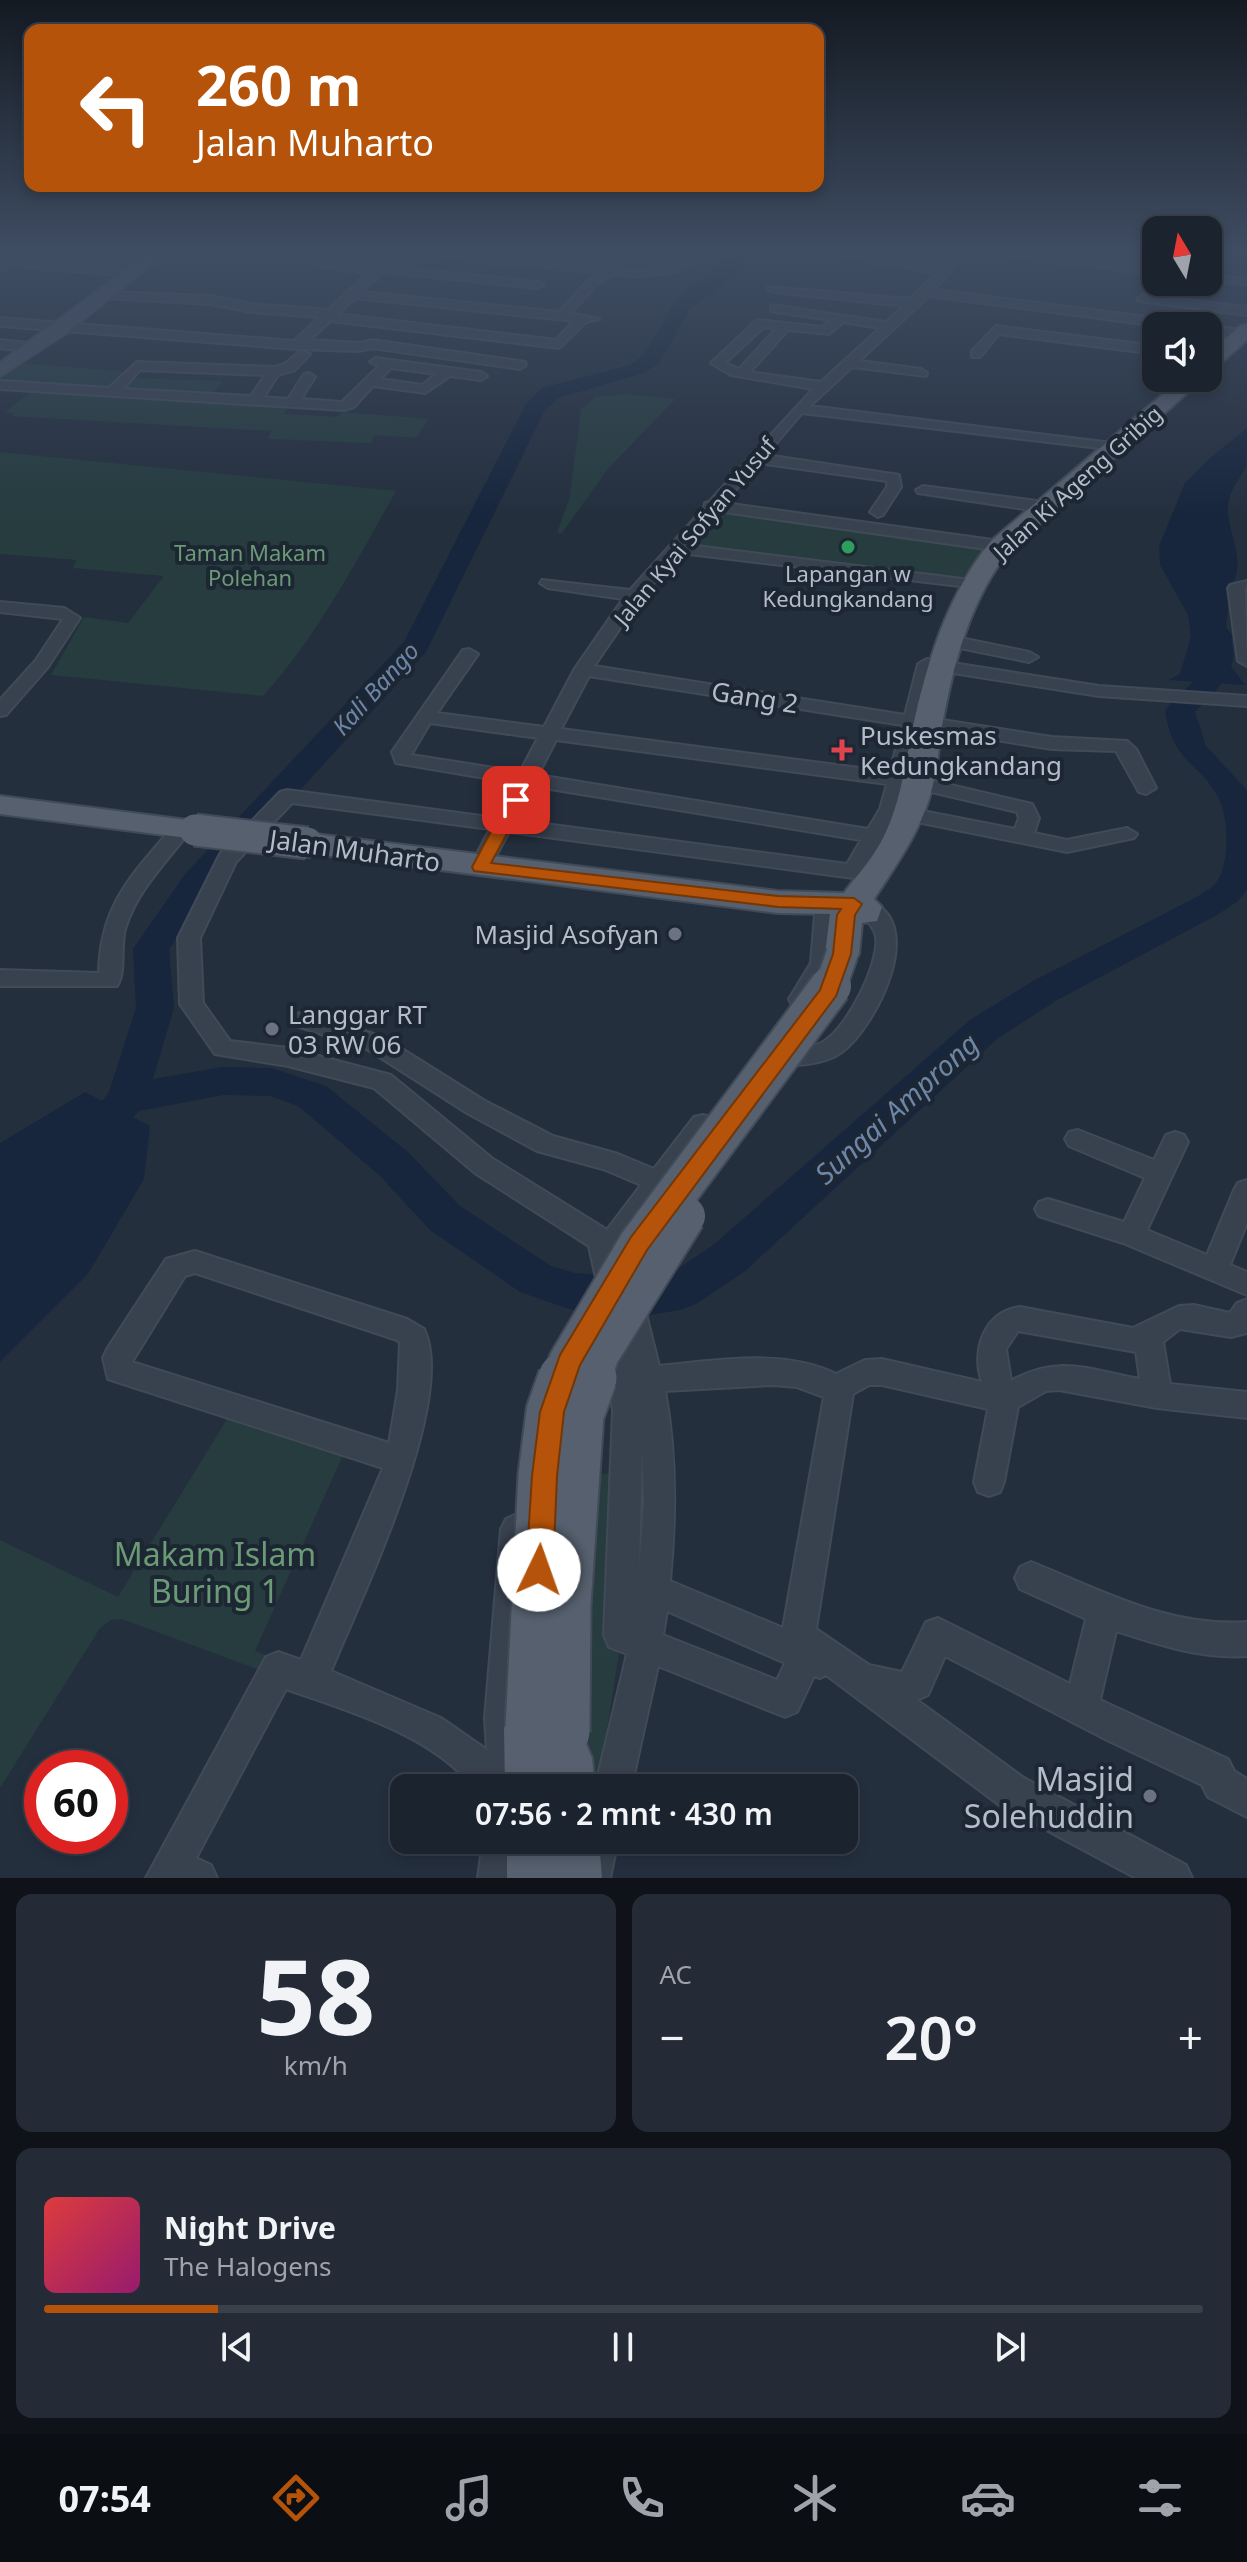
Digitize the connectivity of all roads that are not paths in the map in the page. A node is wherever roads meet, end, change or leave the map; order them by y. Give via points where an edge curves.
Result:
1 (43, 342) edge
2 (234, 342) edge
3 (306, 342) edge
4 (478, 342) edge
5 (537, 342) edge
6 (562, 342) edge
7 (740, 342) edge
8 (771, 342) edge
9 (872, 342) edge
10 (986, 342) edge
11 (1089, 342) edge
12 (0, 344) edge
13 (263, 344) junction
14 (301, 347) junction
15 (35, 348) junction
16 (1142, 348) edge
17 (976, 354) dead end
18 (461, 357) junction
19 (389, 363) junction
20 (848, 363) junction
21 (4, 365) edge
22 (520, 365) dead end
23 (238, 370) junction
24 (448, 371) junction
25 (274, 372) junction
26 (742, 373) junction
27 (921, 373) dead end
28 (481, 376) dead end
29 (309, 377) dead end
30 (369, 382) junction
31 (0, 385) edge
32 (822, 386) junction
33 (112, 392) junction
34 (1177, 392) edge
35 (255, 400) junction
36 (292, 403) junction
37 (799, 409) junction
38 (1112, 447) junction
39 (754, 458) junction
40 (923, 490) dead end
41 (710, 506) junction
42 (1044, 507) junction
43 (878, 512) dead end
44 (1000, 546) junction
45 (675, 548) junction
46 (548, 583) dead end
47 (971, 585) junction
48 (1247, 586) edge
49 (634, 596) junction
50 (0, 607) edge
51 (951, 641) junction
52 (469, 654) dead end
53 (1029, 657) dead end
54 (1247, 661) edge
55 (583, 670) junction
56 (1247, 701) edge
57 (0, 711) edge
58 (424, 717) junction
59 (928, 724) junction
60 (551, 732) junction
61 (528, 778) junction
62 (919, 782) junction
63 (1146, 788) dead end
64 (0, 805) edge
65 (907, 814) junction
66 (189, 829) junction
67 (1127, 834) dead end
68 (1023, 836) junction
69 (898, 840) junction
70 (480, 867) junction
71 (846, 924) junction
72 (0, 978) edge
73 (305, 1020) dead end
74 (757, 1055) junction
75 (1078, 1139) dead end
76 (1175, 1142) dead end
77 (1160, 1173) junction
78 (657, 1181) junction
79 (1247, 1190) edge
80 (1048, 1209) dead end
81 (1131, 1235) junction
82 (1214, 1272) junction
83 (1247, 1284) edge
84 (1247, 1311) edge
85 (1148, 1340) junction
86 (644, 1371) junction
87 (837, 1389) junction
88 (1157, 1395) junction
89 (1005, 1400) junction
90 (1247, 1405) edge
91 (656, 1456) junction
92 (400, 1460) junction
93 (989, 1482) dead end
94 (1031, 1578) dead end
95 (652, 1589) junction
96 (1104, 1611) junction
97 (1247, 1639) edge
98 (796, 1650) junction
99 (310, 1680) junction
100 (1081, 1709) junction
101 (552, 1759) edge
102 (487, 1774) edge
103 (513, 1774) edge
104 (617, 1774) edge
105 (1247, 1799) edge
106 (500, 1854) edge
107 (516, 1854) edge
108 (535, 1854) edge
109 (572, 1854) edge
110 (597, 1854) edge
111 (178, 1874) edge
112 (497, 1878) edge
113 (515, 1878) edge
114 (536, 1878) edge
115 (573, 1878) edge
116 (591, 1878) edge
117 (1173, 1878) edge

1 - 15 street
2 - 13 street
3 - 14 street
4 - 18 street
5 - 6 street
7 - 26 street via 717,363
8 - 26 street
9 - 20 street, Jalan Kyai Sofyan Yusuf
10 - 17 street
11 - 16 street
12 - 15 street
13 - 14 street
13 - 23 street
14 - 18 street via 372,344
14 - 19 street
14 - 25 street via 290,367
15 - 21 street
18 - 22 street
19 - 24 street
19 - 30 street
20 - 27 street
20 - 32 street, Jalan Kyai Sofyan Yusuf
23 - 25 street
23 - 33 street via 137,366
24 - 28 street
24 - 30 street via 425,389
25 - 35 street
26 - 32 street
29 - 36 street
30 - 36 street via 347,405
31 - 33 street
32 - 37 street, Jalan Kyai Sofyan Yusuf
33 - 35 street
34 - 38 main road, Jalan Ki Ageng Gribig
35 - 36 street
37 - 38 street
37 - 39 street, Jalan Kyai Sofyan Yusuf
38 - 42 main road, Jalan Ki Ageng Gribig
39 - 41 street, Jalan Kyai Sofyan Yusuf
39 - 43 street via 894,478
40 - 42 street
41 - 44 street
41 - 45 street, Jalan Kyai Sofyan Yusuf
42 - 44 main road, Jalan Ki Ageng Gribig
44 - 47 main road, Jalan Ki Ageng Gribig
45 - 47 street
45 - 49 street, Jalan Kyai Sofyan Yusuf
46 - 49 street
47 - 51 main road, Jalan Ki Ageng Gribig
48 - 54 street via 1236,588
49 - 55 street, Jalan Kyai Sofyan Yusuf
50 - 57 street via 72,618
51 - 53 street
51 - 59 main road, Jalan Ki Ageng Gribig
52 - 58 street
55 - 59 street, Gang 2
55 - 60 street, Jalan Kyai Sofyan Yusuf
56 - 117 street via 1099,691 927,664 890,809 853,871 287,796 227,859 189,938 192,1004 223,1048 288,1057 382,1081 484,1166 602,1240 628,1411 621,1635 785,1700 812,1644 1011,1791
58 - 60 street
58 - 61 street via 401,752 403,759
59 - 62 main road, Jalan Ki Ageng Gribig
59 - 63 street, Gang 2 via 1058,743 1120,745
60 - 61 street, Jalan Kyai Sofyan Yusuf
60 - 62 street
61 - 69 street
61 - 70 street, Jalan Kyai Sofyan Yusuf
62 - 65 main road, Jalan Ki Ageng Gribig
62 - 68 street via 1025,808 1029,818
64 - 66 main road, Jalan Muharto
65 - 68 street
65 - 69 main road, Jalan Ki Ageng Gribig
66 - 70 main road, Jalan Muharto, bridge
66 - 72 street via 135,886 118,917 110,945 109,981
67 - 68 street via 1069,846
69 - 71 main road, Jalan Ki Ageng Gribig
70 - 71 main road, Jalan Muharto via 778,902 815,908
71 - 74 street via 806,992
71 - 74 street via 884,929 887,948 878,981 855,1020 828,1049 801,1056
71 - 101 main road, Jalan Ki Ageng Gribig, bridge via 829,1030 690,1208 590,1374 578,1414 572,1474
73 - 78 street via 375,1043 546,1144
74 - 78 street
75 - 77 street
76 - 77 street
77 - 81 street
78 - 86 street, bridge via 619,1233 617,1245
79 - 82 street
80 - 81 street
81 - 82 street
82 - 83 street
84 - 85 street via 1231,1325 1188,1317 1172,1320
85 - 88 street
85 - 89 street via 1010,1320 993,1341 990,1368
86 - 87 street via 786,1374
86 - 91 street
87 - 89 street via 865,1373 882,1372
87 - 98 street
88 - 89 street via 1059,1377 1041,1379
88 - 90 street
89 - 93 street
91 - 95 street via 659,1527
91 - 103 street via 537,1477 525,1487 502,1718 503,1747
92 - 92 street via 416,1353 407,1331 195,1262 176,1267 117,1358 118,1370
92 - 99 street
94 - 96 street
95 - 98 street
95 - 104 street via 634,1707
96 - 97 street via 1183,1636 1220,1643
96 - 100 street
98 - 100 street via 877,1685 903,1689 916,1683 938,1634
99 - 102 street via 428,1728
99 - 111 street via 278,1669
100 - 105 street via 1215,1772 1221,1784
106 - 112 street
107 - 113 street
108 - 114 main road
109 - 115 main road
110 - 116 street

